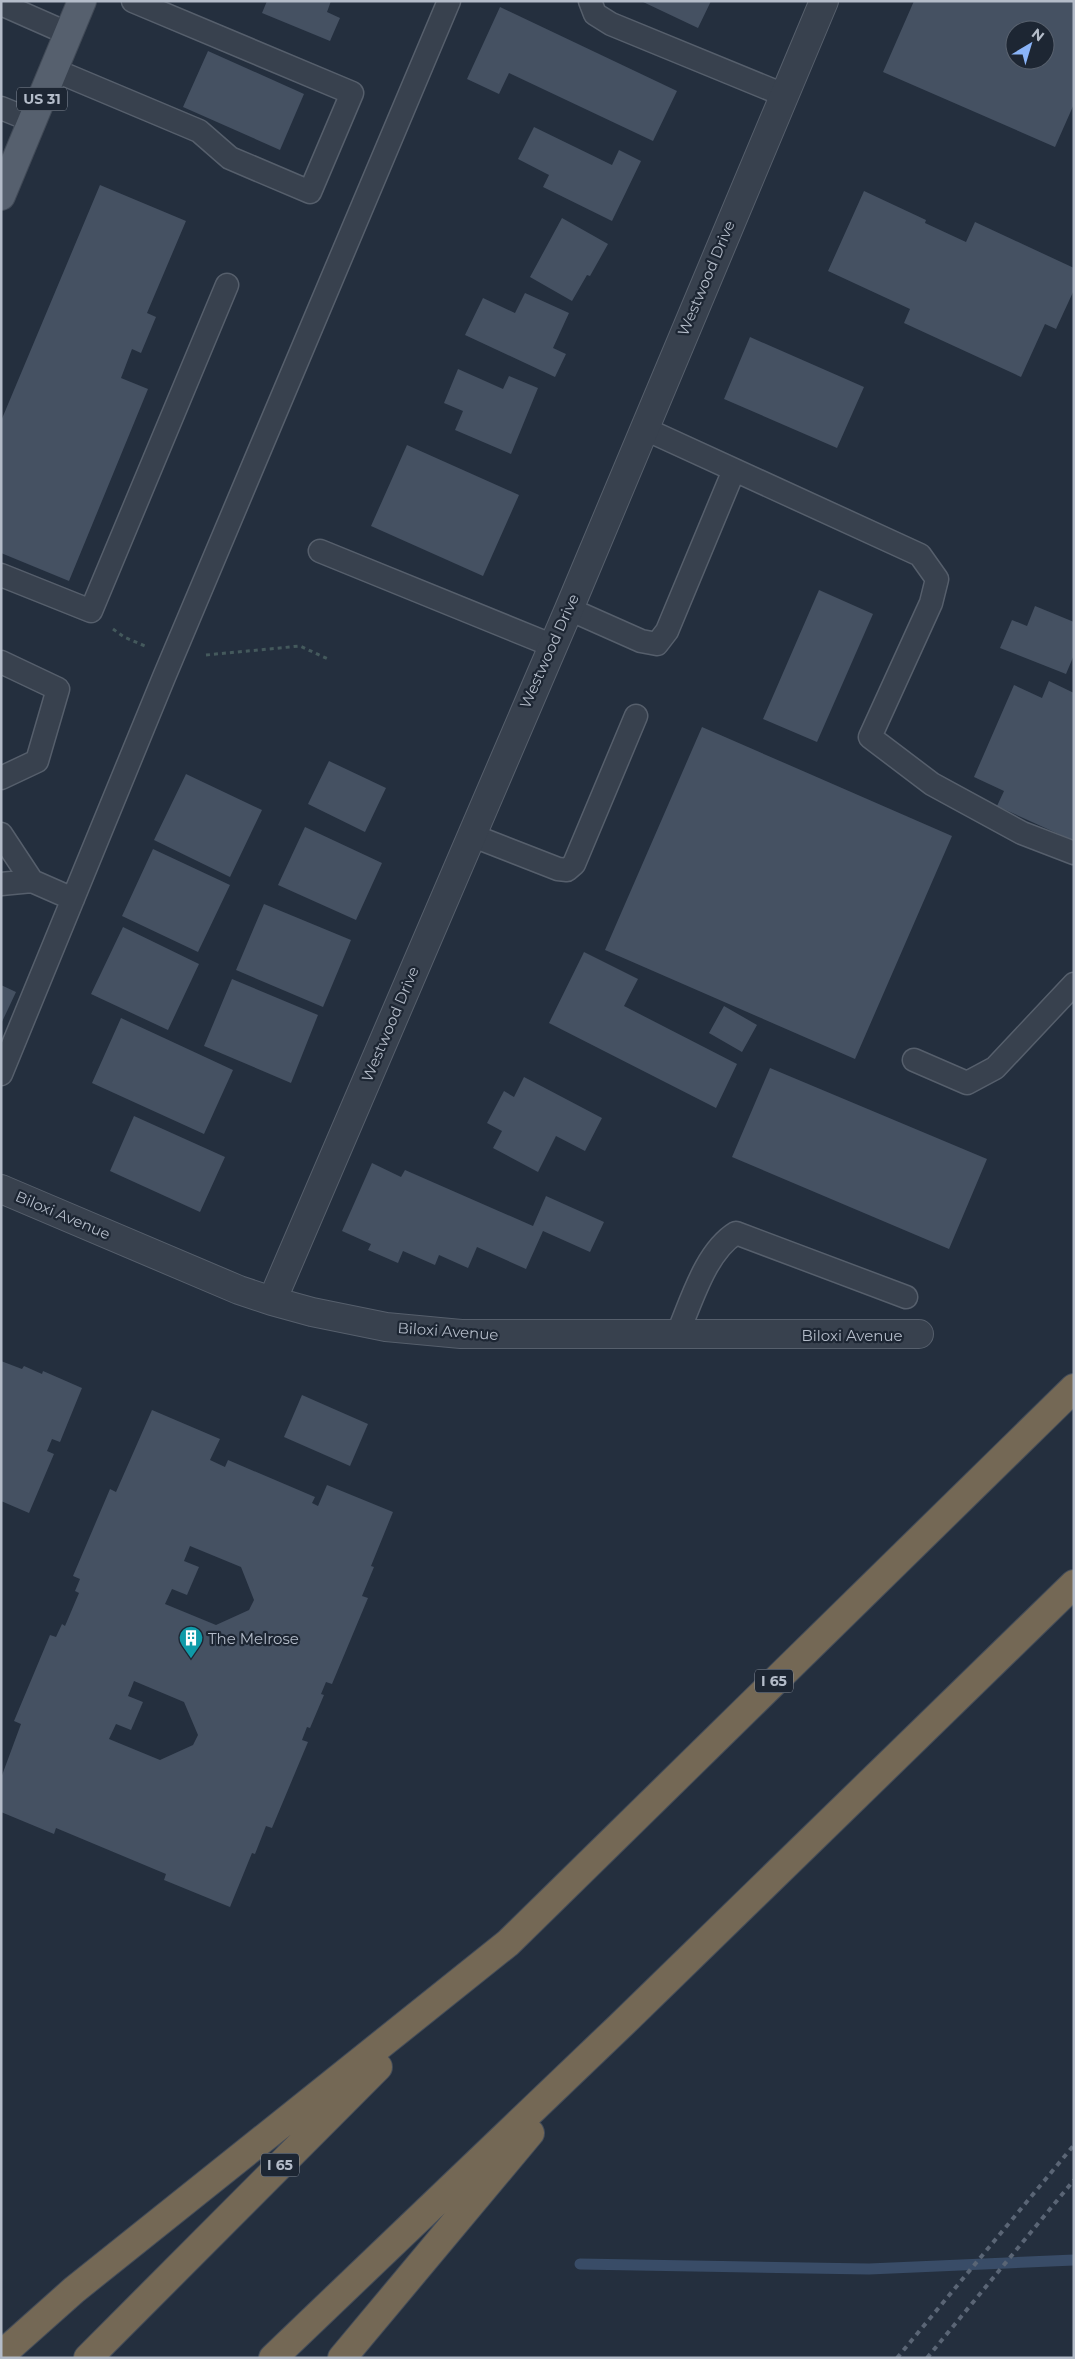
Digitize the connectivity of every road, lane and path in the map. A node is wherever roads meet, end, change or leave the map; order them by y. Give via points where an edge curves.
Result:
1 (82, 1) edge
2 (133, 1) edge
3 (449, 1) edge
4 (590, 1) edge
5 (824, 1) edge
6 (1, 4) edge
7 (69, 34) junction
8 (54, 70) junction
9 (784, 95) junction
10 (1, 108) edge
11 (33, 120) junction
12 (1, 196) edge
13 (227, 285) dead end
14 (643, 428) junction
15 (734, 470) junction
16 (320, 551) dead end
17 (1, 575) edge
18 (568, 609) junction
19 (91, 611) junction
20 (551, 646) junction
21 (208, 655) dead end
22 (172, 658) junction
23 (328, 659) dead end
24 (1, 662) edge
25 (636, 716) dead end
26 (1, 778) edge
27 (1, 834) edge
28 (471, 835) junction
29 (1074, 853) edge
30 (32, 881) junction
31 (1, 884) edge
32 (73, 899) junction
33 (1074, 984) edge
34 (914, 1060) dead end
35 (1, 1074) edge
36 (1, 1189) edge
37 (906, 1296) dead end
38 (272, 1301) junction
39 (919, 1334) dead end
40 (677, 1335) junction
41 (1074, 1388) edge
42 (1074, 1584) edge
43 (472, 1972) junction
44 (619, 2026) junction
45 (1, 2355) edge
46 (88, 2358) edge
47 (273, 2358) edge
48 (342, 2358) edge

1 - 7 main road, US 31
2 - 8 lane via 352,93 310,192 230,158 199,131
3 - 22 lane
4 - 9 lane via 595,14 611,24
5 - 9 street, Westwood Drive
6 - 7 lane
7 - 8 main road, US 31
8 - 11 main road, US 31
9 - 14 street, Westwood Drive
10 - 11 lane
11 - 12 main road, US 31
13 - 19 lane
14 - 15 lane
14 - 18 street, Westwood Drive
15 - 18 lane via 667,630 657,644 641,641
15 - 29 lane via 920,555 937,579 931,603 870,737 932,784 1022,833
16 - 20 lane
17 - 19 lane
18 - 20 street, Westwood Drive
19 - 22 path via 124,637
20 - 28 street, Westwood Drive
21 - 23 path via 300,646
22 - 32 lane
24 - 26 lane via 58,689 37,761
25 - 28 lane via 574,864 567,870
27 - 30 lane
28 - 38 street, Westwood Drive
30 - 31 lane
30 - 32 lane
32 - 35 lane
33 - 34 lane via 994,1068 967,1083
36 - 38 street, Biloxi Avenue
37 - 40 lane via 736,1233 724,1240 709,1263
38 - 40 street, Biloxi Avenue via 386,1327 461,1334
39 - 40 street, Biloxi Avenue
41 - 43 highway, I 65 via 508,1943
42 - 44 highway
43 - 45 highway via 74,2290
43 - 46 highway, I 65
44 - 47 highway
44 - 48 highway

